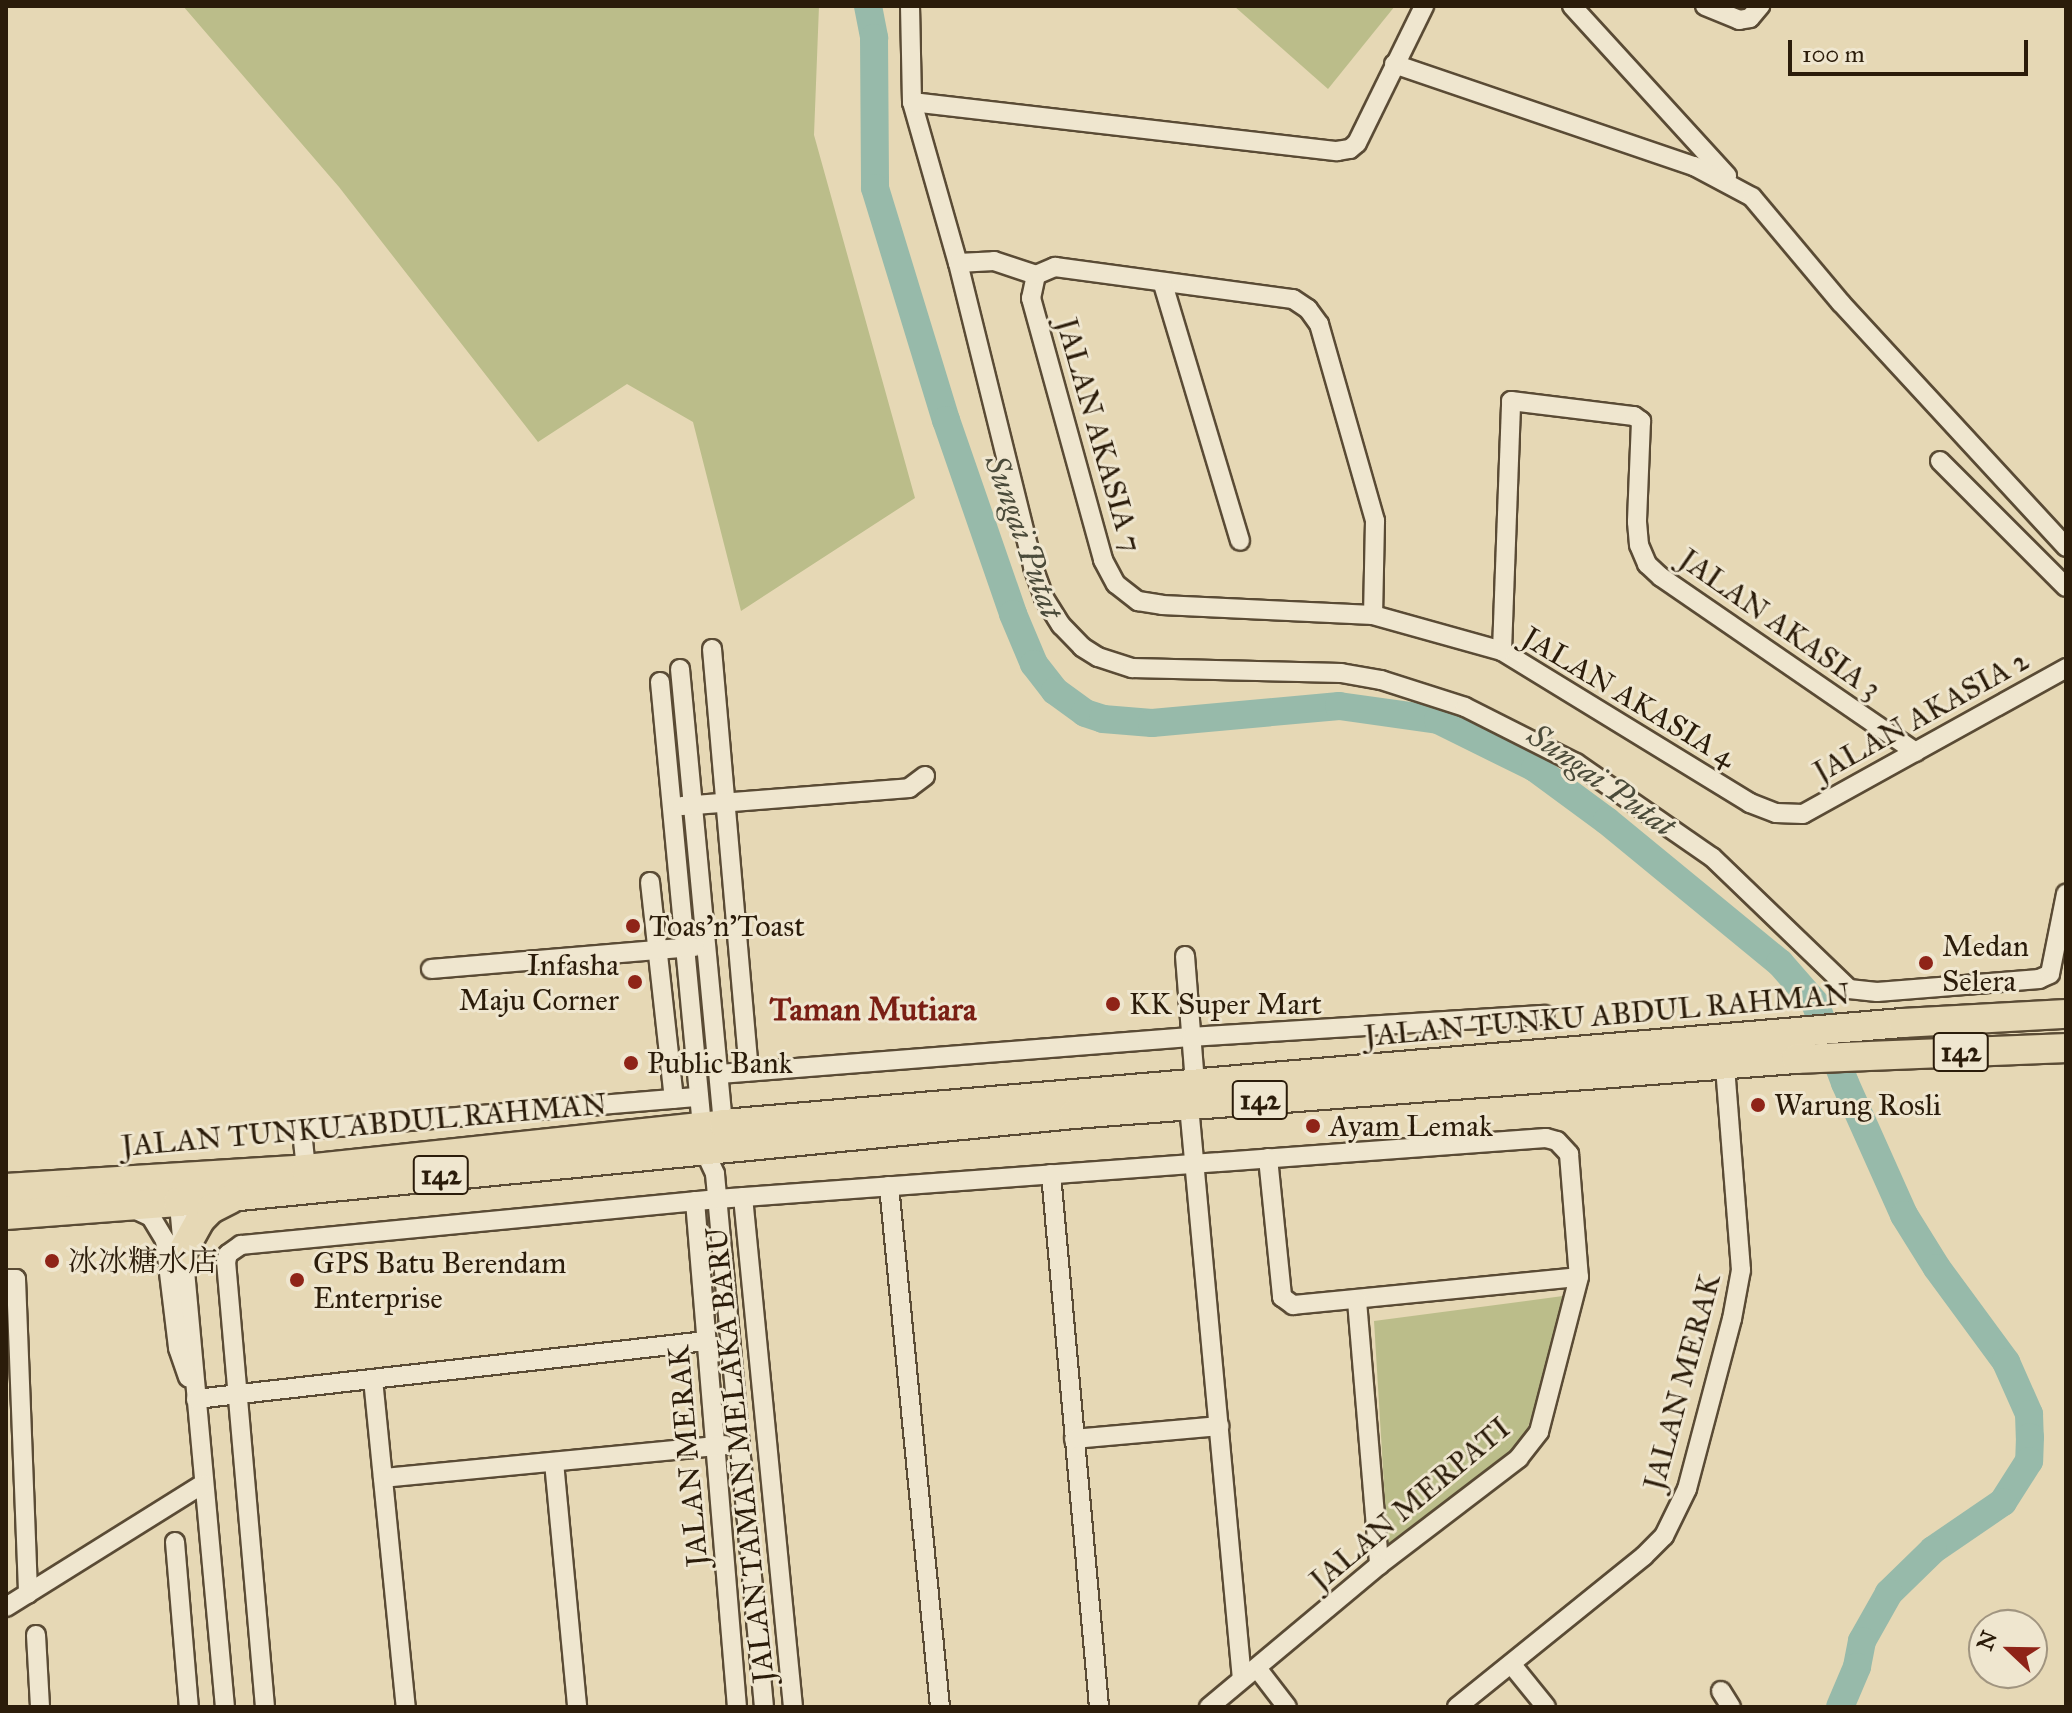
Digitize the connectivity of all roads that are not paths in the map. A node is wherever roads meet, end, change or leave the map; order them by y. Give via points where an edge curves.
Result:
1 (910, 6) edge
2 (1424, 6) edge
3 (1572, 6) edge
4 (1705, 6) edge
5 (1760, 6) edge
6 (1394, 64) junction
7 (912, 102) junction
8 (1734, 184) junction
9 (958, 263) junction
10 (1036, 275) junction
11 (1163, 284) junction
12 (1940, 461) dead end
13 (1240, 541) dead end
14 (2066, 547) edge
15 (2066, 587) edge
16 (1138, 601) joint
17 (1373, 615) junction
18 (712, 649) dead end
19 (1502, 651) junction
20 (2066, 668) edge
21 (680, 669) dead end
22 (660, 682) dead end
23 (1916, 752) junction
24 (925, 776) dead end
25 (724, 802) junction
26 (693, 805) junction
27 (672, 807) junction
28 (1803, 814) joint
29 (650, 882) dead end
30 (2066, 894) edge
31 (707, 946) junction
32 (685, 948) junction
33 (658, 950) junction
34 (1185, 956) dead end
35 (431, 969) dead end
36 (1905, 989) junction
37 (1544, 1015) dead end
38 (2062, 1015) edge
39 (1903, 1023) junction
40 (1191, 1037) junction
41 (1794, 1046) junction
42 (2066, 1048) edge
43 (1907, 1054) junction
44 (1725, 1066) junction
45 (749, 1071) junction
46 (719, 1074) junction
47 (1192, 1095) junction
48 (699, 1097) junction
49 (674, 1099) junction
50 (714, 1145) junction
51 (1569, 1154) joint
52 (1268, 1158) junction
53 (1193, 1164) junction
54 (306, 1169) junction
55 (1051, 1174) junction
56 (889, 1186) junction
57 (6, 1188) edge
58 (178, 1189) junction
59 (243, 1195) junction
60 (743, 1197) junction
61 (717, 1199) junction
62 (695, 1201) junction
63 (123, 1205) junction
64 (6, 1215) edge
65 (183, 1251) junction
66 (1579, 1277) junction
67 (11, 1279) edge
68 (1357, 1301) junction
69 (706, 1341) junction
70 (373, 1379) junction
71 (236, 1394) junction
72 (196, 1399) junction
73 (13, 1417) edge
74 (1219, 1426) junction
75 (1074, 1439) junction
76 (740, 1443) junction
77 (715, 1446) junction
78 (554, 1462) junction
79 (383, 1478) junction
80 (203, 1484) junction
81 (175, 1542) dead end
82 (777, 1550) junction
83 (750, 1552) junction
84 (1379, 1565) junction
85 (28, 1594) junction
86 (6, 1607) edge
87 (36, 1635) dead end
88 (1512, 1665) junction
89 (1257, 1668) junction
90 (1242, 1679) junction
91 (1721, 1691) dead end
92 (792, 1699) edge
93 (764, 1700) edge
94 (737, 1701) edge
95 (40, 1707) edge
96 (189, 1707) edge
97 (225, 1707) edge
98 (265, 1707) edge
99 (406, 1707) edge
100 (577, 1707) edge
101 (940, 1707) edge
102 (1099, 1707) edge
103 (1209, 1707) edge
104 (1287, 1707) edge
105 (1457, 1707) edge
106 (1546, 1707) edge
107 (1731, 1707) edge

1 - 7 street
2 - 6 street
3 - 8 street
4 - 5 street via 1739,20 1750,18
6 - 7 street via 1357,143 1337,151
6 - 8 street
7 - 9 street
8 - 14 street via 1766,211 1841,303
9 - 10 street via 994,261
9 - 36 street via 1033,567 1044,598 1082,647 1132,668 1341,673 1465,707 1576,763 1712,857 1849,989
10 - 11 street via 1055,267
10 - 16 street, JALAN AKASIA 7 via 1031,298 1103,560 1116,584
11 - 13 street
11 - 17 street via 1293,299 1319,324 1375,521
12 - 15 street
16 - 17 street, JALAN AKASIA 4
17 - 19 street, JALAN AKASIA 4
18 - 25 street
19 - 23 street, JALAN AKASIA 3 via 1511,401 1634,416 1641,421 1637,522 1647,564
19 - 28 street, JALAN AKASIA 4 via 1750,803 1776,813
20 - 23 street, JALAN AKASIA 2
21 - 26 street
22 - 27 street
23 - 28 street, JALAN AKASIA 2
24 - 25 street via 909,788
25 - 26 street
25 - 45 street
26 - 27 street
26 - 31 street
27 - 32 street
29 - 33 street
30 - 36 street via 2050,974
31 - 32 street
31 - 46 street
32 - 33 street
32 - 48 street
33 - 35 street
33 - 49 street
34 - 40 street
36 - 39 street
37 - 40 street
38 - 39 main road, JALAN TUNKU ABDUL RAHMAN / 142
38 - 43 main road via 2039,1037
39 - 41 main road, JALAN TUNKU ABDUL RAHMAN / 142 via 1850,1028
40 - 45 street
40 - 47 street
41 - 43 main road, JALAN TUNKU ABDUL RAHMAN / 142 via 1857,1056
41 - 44 main road, JALAN TUNKU ABDUL RAHMAN / 142
41 - 47 main road, JALAN TUNKU ABDUL RAHMAN / 142
42 - 43 main road, JALAN TUNKU ABDUL RAHMAN / 142
44 - 47 main road, JALAN TUNKU ABDUL RAHMAN / 142
44 - 88 street, JALAN MERAK via 1741,1270 1697,1463 1664,1536
45 - 46 street
46 - 50 street
47 - 50 main road, JALAN TUNKU ABDUL RAHMAN / 142
47 - 53 street
48 - 49 street
48 - 50 street
49 - 54 street via 302,1130
50 - 54 main road, JALAN TUNKU ABDUL RAHMAN / 142
50 - 59 main road, JALAN TUNKU ABDUL RAHMAN / 142
50 - 61 street, JALAN MERAK
51 - 52 street, JALAN TAMAN MELAKA BARU via 1546,1138
51 - 66 street, JALAN MERPATI
52 - 53 street, JALAN TAMAN MELAKA BARU
52 - 68 street via 1282,1297 1293,1305
53 - 55 street, JALAN TAMAN MELAKA BARU
53 - 74 street
54 - 58 main road, JALAN TUNKU ABDUL RAHMAN / 142
55 - 56 street, JALAN TAMAN MELAKA BARU
55 - 75 street
56 - 60 street, JALAN TAMAN MELAKA BARU
56 - 101 street
57 - 58 main road, JALAN TUNKU ABDUL RAHMAN / 142
58 - 59 main road, JALAN TUNKU ABDUL RAHMAN / 142
58 - 63 main road, JALAN TUNKU ABDUL RAHMAN / 142
58 - 65 street
59 - 65 main road via 211,1209
60 - 61 street, JALAN TAMAN MELAKA BARU
60 - 82 street, JALAN TAMAN MELAKA BARU
61 - 62 street, JALAN TAMAN MELAKA BARU
61 - 76 street, JALAN MERAK
62 - 69 street, JALAN MERAK
62 - 71 street, JALAN TAMAN MELAKA BARU via 241,1245 226,1262
63 - 64 main road, JALAN TUNKU ABDUL RAHMAN / 142
63 - 72 street via 151,1217 165,1240 178,1348
65 - 72 street
66 - 68 street
66 - 84 street, JALAN MERPATI via 1547,1410 1529,1448
67 - 73 street
68 - 84 street
69 - 70 street
69 - 77 street, JALAN MERAK
70 - 71 street
70 - 79 street
71 - 72 street
71 - 98 street, JALAN TAMAN MELAKA BARU
72 - 80 street
73 - 85 street
74 - 75 street
74 - 90 street
75 - 102 street
76 - 77 street
76 - 83 street, JALAN MERAK
77 - 78 street
77 - 94 street, JALAN MERAK
78 - 79 street
78 - 100 street
79 - 99 street
80 - 85 street
80 - 97 street
81 - 96 street
82 - 83 street
82 - 92 street, JALAN TAMAN MELAKA BARU
83 - 93 street, JALAN MERAK
84 - 89 street, JALAN MERPATI
85 - 86 street
87 - 95 street
88 - 105 street, JALAN MERAK
88 - 106 street
89 - 90 street, JALAN MERPATI
89 - 104 street
90 - 103 street, JALAN MERPATI
91 - 107 street
92 - 93 street
93 - 94 street

